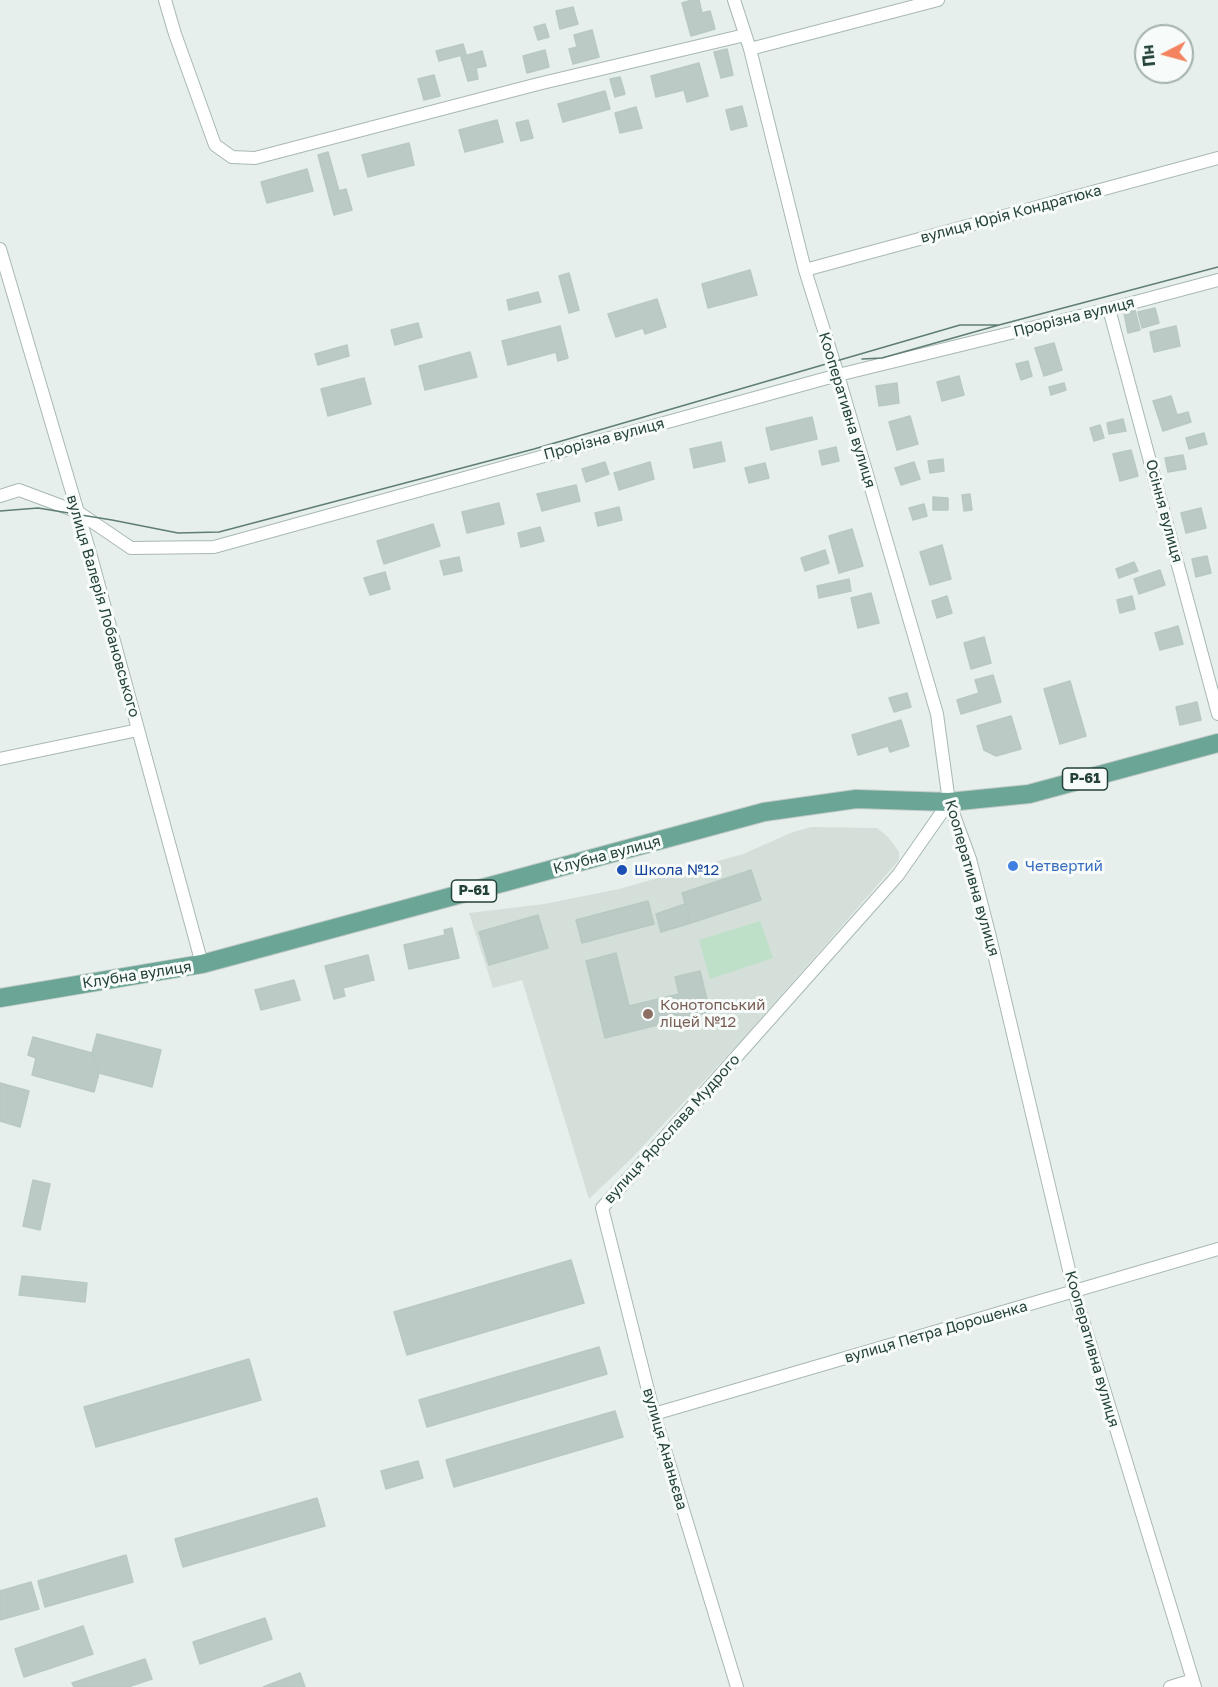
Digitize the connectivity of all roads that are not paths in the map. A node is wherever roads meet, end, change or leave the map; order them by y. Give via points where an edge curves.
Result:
1 (165, 0) edge
2 (734, 0) edge
3 (938, 0) edge
4 (745, 34) junction
5 (750, 49) junction
6 (1218, 158) edge
7 (0, 249) edge
8 (805, 270) junction
9 (1218, 280) edge
10 (1109, 309) junction
11 (838, 375) junction
12 (0, 496) edge
13 (78, 512) junction
14 (1218, 714) edge
15 (138, 730) junction
16 (1218, 743) edge
17 (0, 759) edge
18 (949, 802) junction
19 (202, 964) junction
20 (0, 998) edge
21 (602, 1208) joint
22 (1218, 1250) edge
23 (1074, 1292) junction
24 (654, 1414) junction
25 (1194, 1684) edge
26 (737, 1687) edge
27 (1170, 1687) edge

1 - 4 street via 215,145 232,158 255,158
2 - 4 street, Кооперативна вулиця
3 - 5 street
4 - 5 street, Кооперативна вулиця
5 - 8 street, Кооперативна вулиця
6 - 8 street, вулиця Юрія Кондратюка
7 - 13 street, вулиця Валерія Лобановського
8 - 11 street, Кооперативна вулиця
9 - 10 street, Прорізна вулиця
10 - 11 street, Прорізна вулиця
10 - 14 street, Осіння вулиця
11 - 13 street, Прорізна вулиця via 214,547 131,548
11 - 18 street, Кооперативна вулиця via 937,714
12 - 13 street, Прорізна вулиця via 19,490
13 - 15 street, вулиця Валерія Лобановського
15 - 17 street
15 - 19 street, вулиця Валерія Лобановського
16 - 18 main road, Клубна вулиця / Р-61 via 1029,794
18 - 19 main road, Клубна вулиця / Р-61 via 856,799 764,812
18 - 21 street, вулиця Ярослава Мудрого via 898,875
18 - 23 street, Кооперативна вулиця via 970,859 990,937
19 - 20 main road, Клубна вулиця / Р-61
21 - 24 street, вулиця Ананьєва
22 - 23 street, вулиця Петра Дорошенка
23 - 24 street, вулиця Петра Дорошенка
23 - 25 street, Кооперативна вулиця
24 - 26 street, вулиця Ананьєва
25 - 27 street

